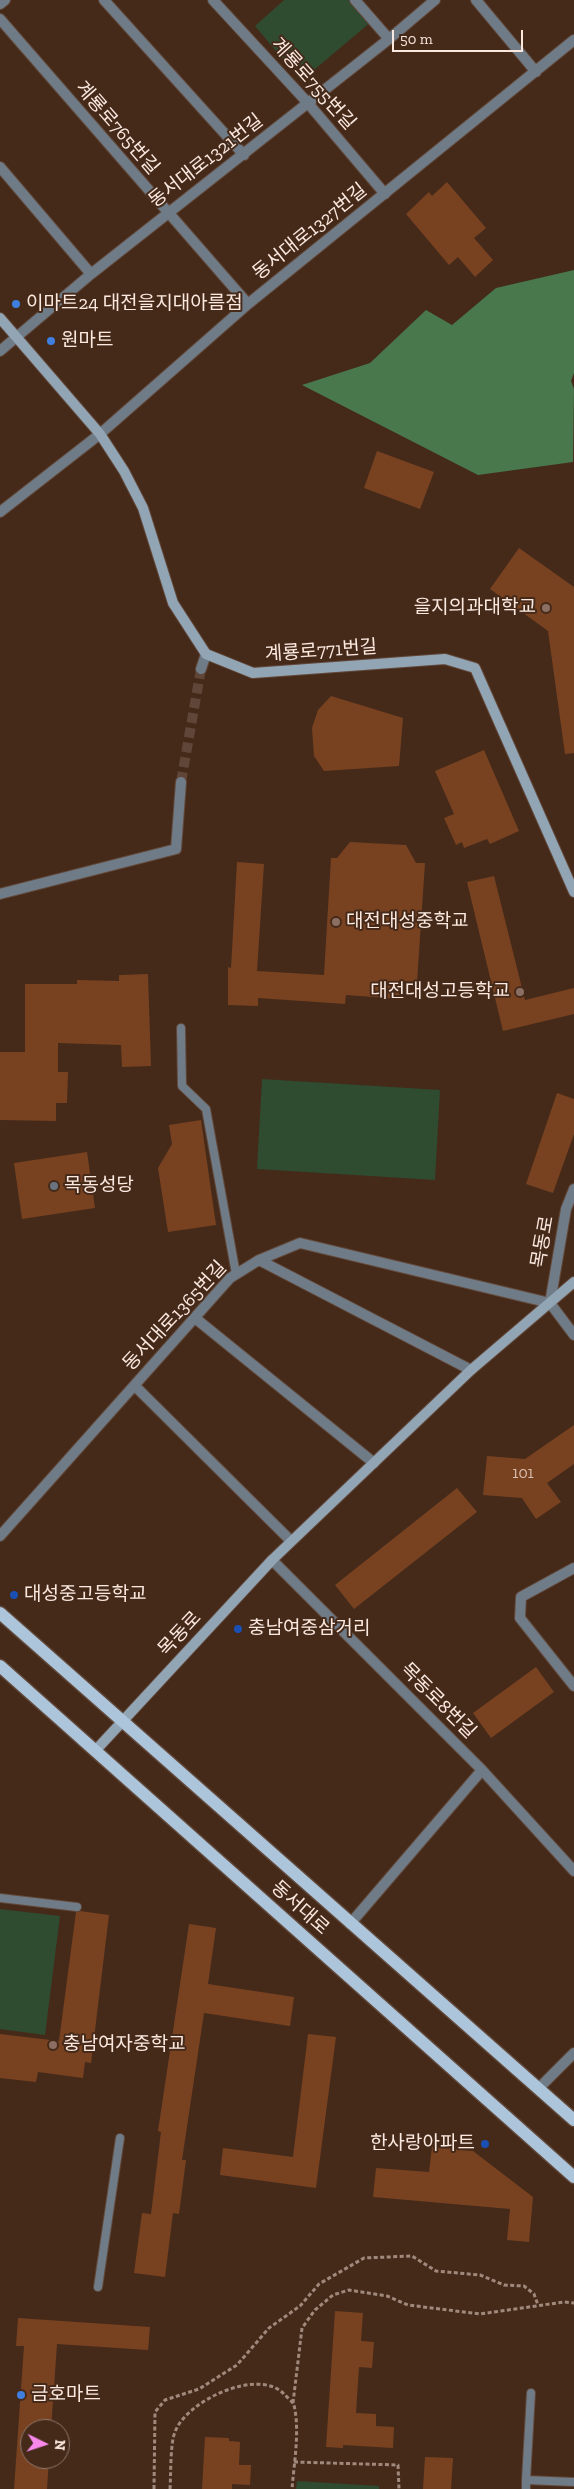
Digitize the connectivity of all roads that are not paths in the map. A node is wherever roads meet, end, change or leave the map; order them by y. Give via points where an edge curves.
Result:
1 (5, 0) edge
2 (104, 0) edge
3 (213, 0) edge
4 (355, 0) edge
5 (435, 0) edge
6 (476, 0) edge
7 (0, 4) edge
8 (0, 19) edge
9 (389, 39) junction
10 (574, 40) edge
11 (536, 72) junction
12 (308, 102) junction
13 (244, 155) junction
14 (0, 167) edge
15 (385, 194) junction
16 (168, 213) junction
17 (91, 274) junction
18 (248, 304) junction
19 (0, 318) edge
20 (17, 338) junction
21 (0, 351) edge
22 (100, 434) junction
23 (0, 512) edge
24 (206, 654) junction
25 (201, 669) tunnel mouth
26 (181, 782) tunnel mouth
27 (574, 892) edge
28 (0, 894) edge
29 (181, 1028) dead end
30 (574, 1189) edge
31 (259, 1260) junction
32 (236, 1274) junction
33 (574, 1282) edge
34 (550, 1303) junction
35 (195, 1318) junction
36 (574, 1334) edge
37 (472, 1370) junction
38 (135, 1386) junction
39 (374, 1463) junction
40 (0, 1536) edge
41 (291, 1541) junction
42 (272, 1560) junction
43 (574, 1568) edge
44 (0, 1613) edge
45 (0, 1666) edge
46 (574, 1686) edge
47 (122, 1722) junction
48 (95, 1751) junction
49 (482, 1770) junction
50 (574, 1871) edge
51 (0, 1898) edge
52 (77, 1908) dead end
53 (350, 1924) junction
54 (574, 2053) edge
55 (539, 2088) junction
56 (574, 2120) edge
57 (120, 2138) dead end
58 (574, 2177) edge
59 (98, 2287) dead end
60 (531, 2394) dead end
61 (574, 2482) edge
62 (526, 2485) edge

1 - 7 street
2 - 13 street
3 - 12 street, 계룡로755번길
4 - 9 street
5 - 9 street, 동서대로1321번길
6 - 11 street
8 - 16 street, 계룡로765번길
9 - 12 street, 동서대로1321번길
10 - 11 street, 동서대로1327번길
11 - 15 street, 동서대로1327번길
12 - 13 street, 동서대로1321번길
12 - 15 street, 계룡로755번길
13 - 16 street, 동서대로1321번길
14 - 17 street
15 - 18 street, 동서대로1327번길
16 - 17 street, 동서대로1321번길
16 - 18 street, 계룡로765번길
17 - 20 street, 동서대로1321번길
18 - 22 street, 동서대로1327번길
19 - 20 street
20 - 21 street, 동서대로1321번길
20 - 22 street
22 - 23 street, 동서대로1327번길
22 - 24 street via 143,508 173,604
24 - 25 street
24 - 27 street, 계룡로771번길 via 253,672 445,659 475,668
26 - 28 street via 176,850
29 - 32 lane via 182,1086 206,1109
30 - 34 street, 목동로 via 566,1209
31 - 32 street, 동서대로1365번길
31 - 34 street, 동서대로1365번길 via 300,1243
31 - 37 street
32 - 35 street, 동서대로1365번길
33 - 34 street, 목동로
34 - 36 street
34 - 37 street, 목동로
35 - 38 street, 동서대로1365번길
35 - 39 street
37 - 39 street, 목동로
38 - 40 street, 동서대로1365번길
38 - 41 street
39 - 41 street, 목동로
41 - 42 street, 목동로
42 - 47 street, 목동로
42 - 49 street, 목동로8번길
43 - 46 street via 521,1596 520,1618
44 - 47 main road, 동서대로
45 - 48 main road, 동서대로
47 - 48 street, 목동로
47 - 53 main road, 동서대로
48 - 58 main road, 동서대로
49 - 50 street, 목동로8번길
49 - 53 street, 동서대로
51 - 52 lane
53 - 55 main road, 동서대로
54 - 55 street
55 - 56 main road, 동서대로
57 - 59 lane
60 - 62 lane
61 - 62 lane

